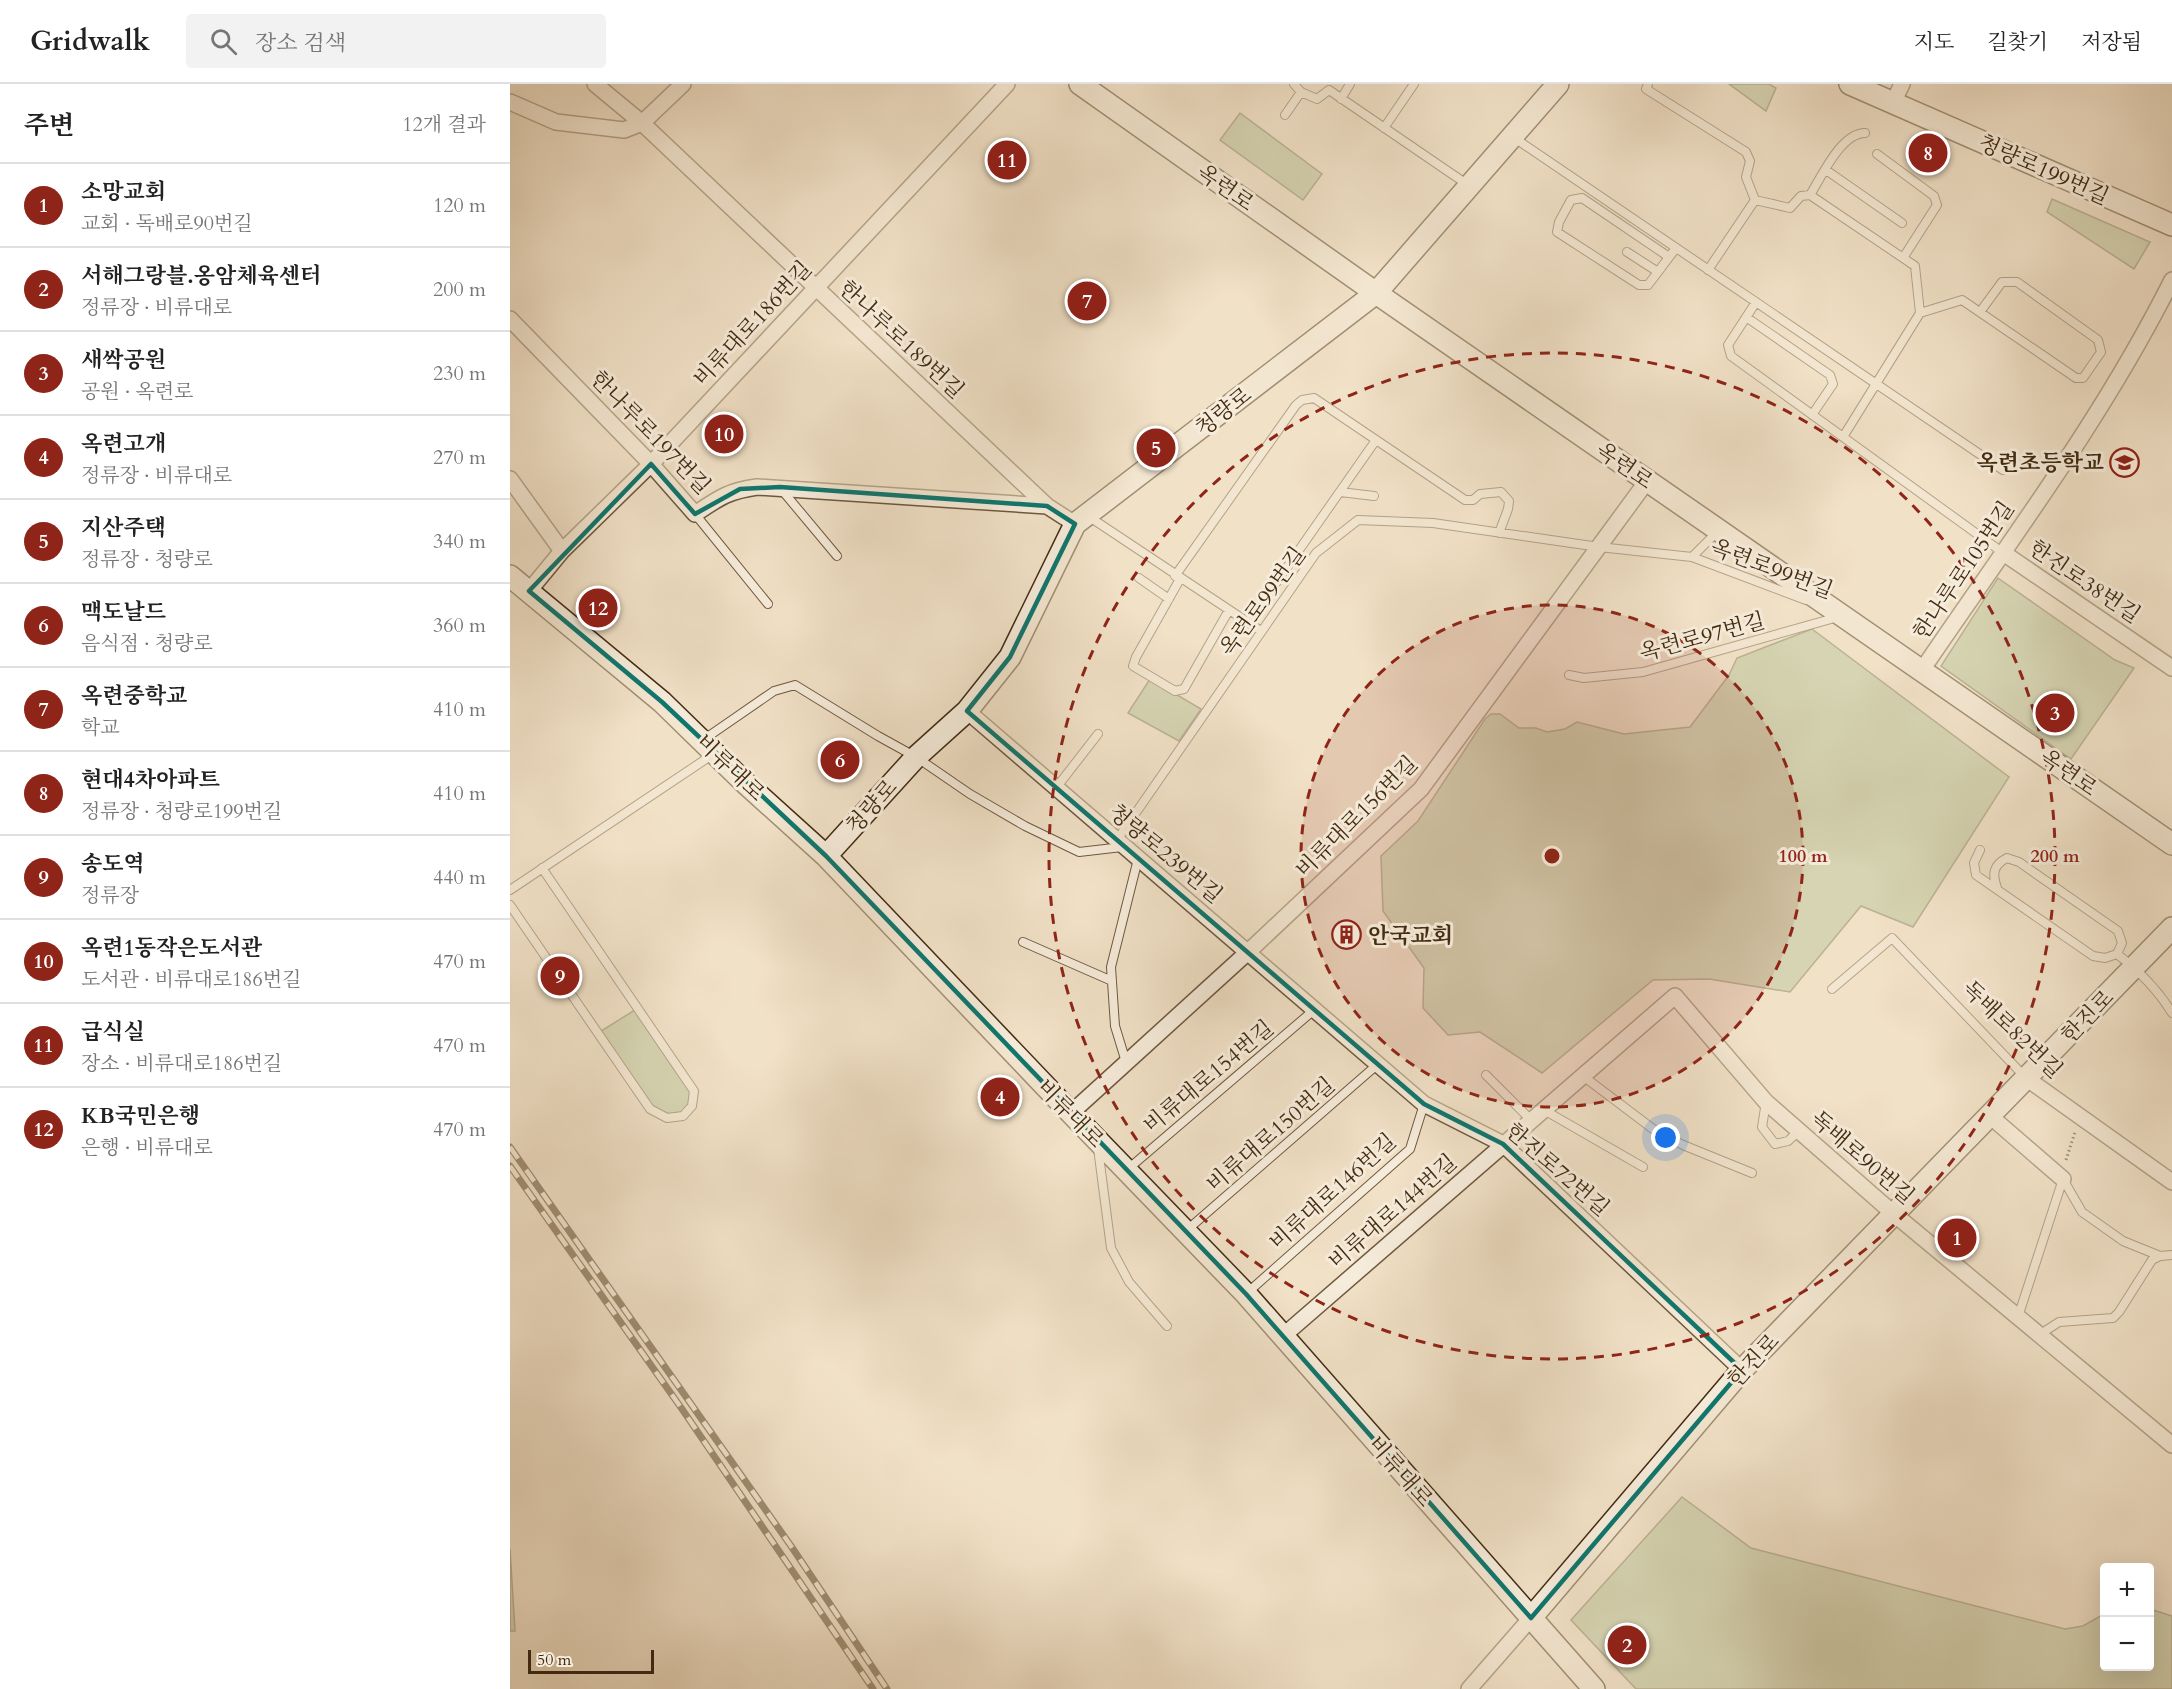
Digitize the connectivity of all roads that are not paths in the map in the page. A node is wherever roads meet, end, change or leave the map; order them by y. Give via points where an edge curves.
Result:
1 (595, 84) edge
2 (683, 84) edge
3 (1007, 84) edge
4 (1080, 84) edge
5 (1294, 84) edge
6 (1350, 84) edge
7 (1414, 84) edge
8 (1558, 84) edge
9 (1648, 84) edge
10 (1850, 84) edge
11 (1301, 92) junction
12 (1898, 94) edge
13 (1341, 99) junction
14 (510, 102) edge
15 (1285, 115) dead end
16 (642, 123) junction
17 (1384, 128) junction
18 (1865, 134) dead end
19 (1512, 137) junction
20 (1877, 154) dead end
21 (1826, 170) junction
22 (1469, 186) junction
23 (1810, 195) junction
24 (1755, 200) junction
25 (1902, 224) dead end
26 (2172, 225) edge
27 (1676, 248) junction
28 (1627, 252) dead end
29 (1669, 257) junction
30 (1903, 258) junction
31 (1708, 270) junction
32 (1658, 272) junction
33 (2172, 280) edge
34 (816, 288) junction
35 (1376, 293) junction
36 (1756, 302) junction
37 (1980, 312) junction
38 (1920, 313) junction
39 (1746, 317) junction
40 (510, 319) edge
41 (1875, 383) junction
42 (1812, 415) junction
43 (1843, 437) junction
44 (1376, 440) junction
45 (651, 464) junction
46 (2003, 471) dead end
47 (510, 479) edge
48 (1647, 481) junction
49 (780, 487) junction
50 (1340, 492) junction
51 (1374, 496) dead end
52 (1047, 506) junction
53 (695, 514) junction
54 (1081, 520) junction
55 (1719, 530) junction
56 (1499, 533) junction
57 (1599, 547) junction
58 (562, 551) junction
59 (2002, 552) junction
60 (837, 556) dead end
61 (1692, 556) junction
62 (510, 576) edge
63 (1177, 577) junction
64 (1139, 578) dead end
65 (529, 591) junction
66 (1169, 599) junction
67 (768, 604) dead end
68 (1229, 610) junction
69 (1840, 614) junction
70 (1248, 622) junction
71 (1261, 631) junction
72 (2172, 668) edge
73 (1922, 670) junction
74 (1569, 675) dead end
75 (967, 711) junction
76 (1098, 734) dead end
77 (710, 746) junction
78 (916, 757) junction
79 (1056, 788) junction
80 (1120, 844) junction
81 (2172, 844) edge
82 (1980, 850) dead end
83 (826, 856) junction
84 (1137, 860) junction
85 (542, 868) junction
86 (1997, 888) junction
87 (510, 890) edge
88 (510, 905) edge
89 (2172, 928) edge
90 (1023, 942) dead end
91 (1248, 952) junction
92 (2117, 954) junction
93 (2134, 967) junction
94 (1112, 981) junction
95 (1832, 989) dead end
96 (1675, 996) joint
97 (1314, 1010) junction
98 (2172, 1013) edge
99 (1126, 1062) junction
100 (1378, 1064) junction
101 (1486, 1075) dead end
102 (1583, 1076) junction
103 (2026, 1078) junction
104 (1766, 1102) junction
105 (1424, 1104) junction
106 (1544, 1110) junction
107 (1071, 1113) junction
108 (1990, 1116) junction
109 (1532, 1121) junction
110 (1799, 1131) junction
111 (1097, 1141) junction
112 (1503, 1144) junction
113 (1643, 1167) dead end
114 (1126, 1170) junction
115 (1752, 1173) dead end
116 (2063, 1179) junction
117 (2172, 1182) edge
118 (1894, 1214) junction
119 (1186, 1231) junction
120 (2172, 1255) edge
121 (2160, 1256) junction
122 (1246, 1293) junction
123 (2018, 1317) junction
124 (1167, 1326) dead end
125 (2039, 1335) junction
126 (1283, 1336) junction
127 (1742, 1370) junction
128 (2171, 1443) edge
129 (1531, 1618) junction
130 (1469, 1689) edge
131 (1594, 1689) edge

1 - 16 street, 한나루로189번길
2 - 16 street
3 - 34 street, 비류대로186번길
4 - 35 street, 옥련로
5 - 11 lane
6 - 13 lane
7 - 17 lane
8 - 19 street, 청량로
9 - 24 lane via 1646,89 1746,152 1750,161 1746,177
10 - 12 street, 청량로199번길
11 - 13 lane via 1317,99 1329,90
11 - 15 lane
12 - 26 street, 청량로199번길
13 - 17 lane
14 - 16 street via 556,122 624,130
16 - 34 street, 한나루로189번길
17 - 22 lane
18 - 21 lane via 1857,133 1844,141
19 - 22 street, 청량로
19 - 27 lane
20 - 30 lane via 1934,196 1937,205
21 - 23 lane
21 - 25 lane
22 - 35 street, 청량로
23 - 24 lane via 1801,196 1790,208
23 - 30 lane
24 - 31 lane
27 - 29 lane
27 - 31 lane
28 - 32 lane
29 - 32 lane
29 - 32 lane via 1582,198 1571,200 1558,222 1557,232 1639,285 1648,285
30 - 38 lane via 1915,266
31 - 36 lane
33 - 59 street, 한나루로105번길 via 2095,416
34 - 45 street, 비류대로186번길
34 - 52 street, 한나루로189번길
35 - 48 street, 옥련로
35 - 54 street, 청량로
36 - 39 lane
36 - 41 lane
37 - 37 lane via 2002,282 2017,282 2098,340 2101,352 2083,378 2076,378
37 - 38 lane via 1962,300
38 - 41 lane
39 - 42 lane via 1728,345 1731,356
39 - 42 lane via 1830,375 1833,384
40 - 45 street, 한나루로197번길
41 - 43 lane
41 - 46 lane
42 - 43 lane
43 - 59 lane
44 - 50 lane
44 - 56 lane via 1465,500 1501,492 1509,501
44 - 63 lane via 1314,398 1302,400
45 - 53 street, 한나루로197번길
45 - 58 street, 비류대로186번길
47 - 58 street
48 - 55 street, 옥련로
48 - 57 street, 비류대로156번길
49 - 52 street, 한나루로197번길
49 - 53 street, 한나루로197번길 via 724,494
49 - 60 lane
50 - 51 lane
50 - 70 lane
52 - 54 street, 한나루로189번길
53 - 67 lane
54 - 63 lane
54 - 75 street, 청량로 via 1010,657
55 - 61 lane, 옥련로99번길
55 - 69 street, 옥련로
56 - 57 lane, 옥련로99번길
56 - 71 lane, 옥련로99번길 via 1433,523 1358,520 1316,553
57 - 61 lane, 옥련로99번길
57 - 91 street, 비류대로156번길 via 1421,789
58 - 65 street, 비류대로186번길
59 - 72 street, 한진로38번길
59 - 73 street, 한나루로105번길
61 - 69 lane, 옥련로99번길
62 - 65 street, 비류대로
63 - 66 lane
63 - 68 lane
64 - 66 lane
65 - 77 street, 비류대로
66 - 68 lane via 1133,666 1174,691 1184,689
68 - 70 lane
69 - 73 street, 옥련로
69 - 74 lane, 옥련로97번길 via 1643,672 1584,678
70 - 71 lane
71 - 80 lane, 옥련로99번길
73 - 81 street, 옥련로
75 - 78 street, 청량로
75 - 79 street, 청량로239번길
76 - 79 lane
77 - 78 lane via 774,691 795,685
77 - 83 street, 비류대로
77 - 85 lane
78 - 80 lane via 970,794 1079,852
78 - 83 street, 청량로
79 - 80 street, 청량로239번길
80 - 84 street, 청량로239번길
82 - 86 lane via 1974,863 1976,875
83 - 107 street, 비류대로
84 - 91 street, 청량로239번길
84 - 94 lane, 청량로239번길 via 1111,967
85 - 87 lane
85 - 88 lane via 694,1091 692,1106 682,1116 667,1118 650,1109
86 - 92 lane via 2093,956
86 - 92 lane via 1994,870 1999,862 2007,858 2019,862 2118,931 2122,943
89 - 93 street, 한진로
90 - 94 lane
91 - 97 street, 한진로72번길
91 - 99 street, 비류대로156번길
92 - 93 lane
93 - 98 lane
93 - 103 street, 한진로
94 - 99 lane, 청량로239번길 via 1115,1026
95 - 103 lane, 독배로82번길 via 1892,938
96 - 102 street, 비류대로144번길
96 - 104 street, 독배로90번길
97 - 100 street, 한진로72번길
97 - 114 lane, 비류대로154번길
99 - 107 street, 비류대로156번길
100 - 105 street, 한진로72번길
100 - 119 lane, 비류대로150번길
101 - 109 lane
102 - 106 street, 비류대로144번길
102 - 115 lane via 1657,1132
103 - 108 street, 한진로
103 - 117 street, 독배로82번길
104 - 110 street, 독배로90번길
104 - 110 lane via 1762,1127 1775,1144 1788,1141
105 - 112 street, 한진로72번길
105 - 122 lane, 비류대로146번길 via 1410,1149
106 - 109 street, 비류대로144번길
106 - 113 lane
107 - 111 street, 비류대로
108 - 116 street
108 - 118 street, 한진로
109 - 112 street, 비류대로144번길
110 - 118 street, 독배로90번길
111 - 114 street, 비류대로
111 - 124 lane via 1111,1248 1129,1282
112 - 126 street, 비류대로144번길
112 - 127 street, 한진로72번길
114 - 119 street, 비류대로
116 - 121 lane via 2082,1212 2123,1241
116 - 123 lane
118 - 123 street, 독배로90번길
118 - 127 street, 한진로
119 - 122 street, 비류대로
120 - 121 lane
121 - 125 lane via 2152,1260 2113,1318 2059,1322
122 - 126 street, 비류대로
123 - 125 street, 독배로90번길
125 - 128 street, 독배로90번길
126 - 129 street, 비류대로
127 - 129 street, 한진로
129 - 130 street
129 - 131 street, 비류대로

